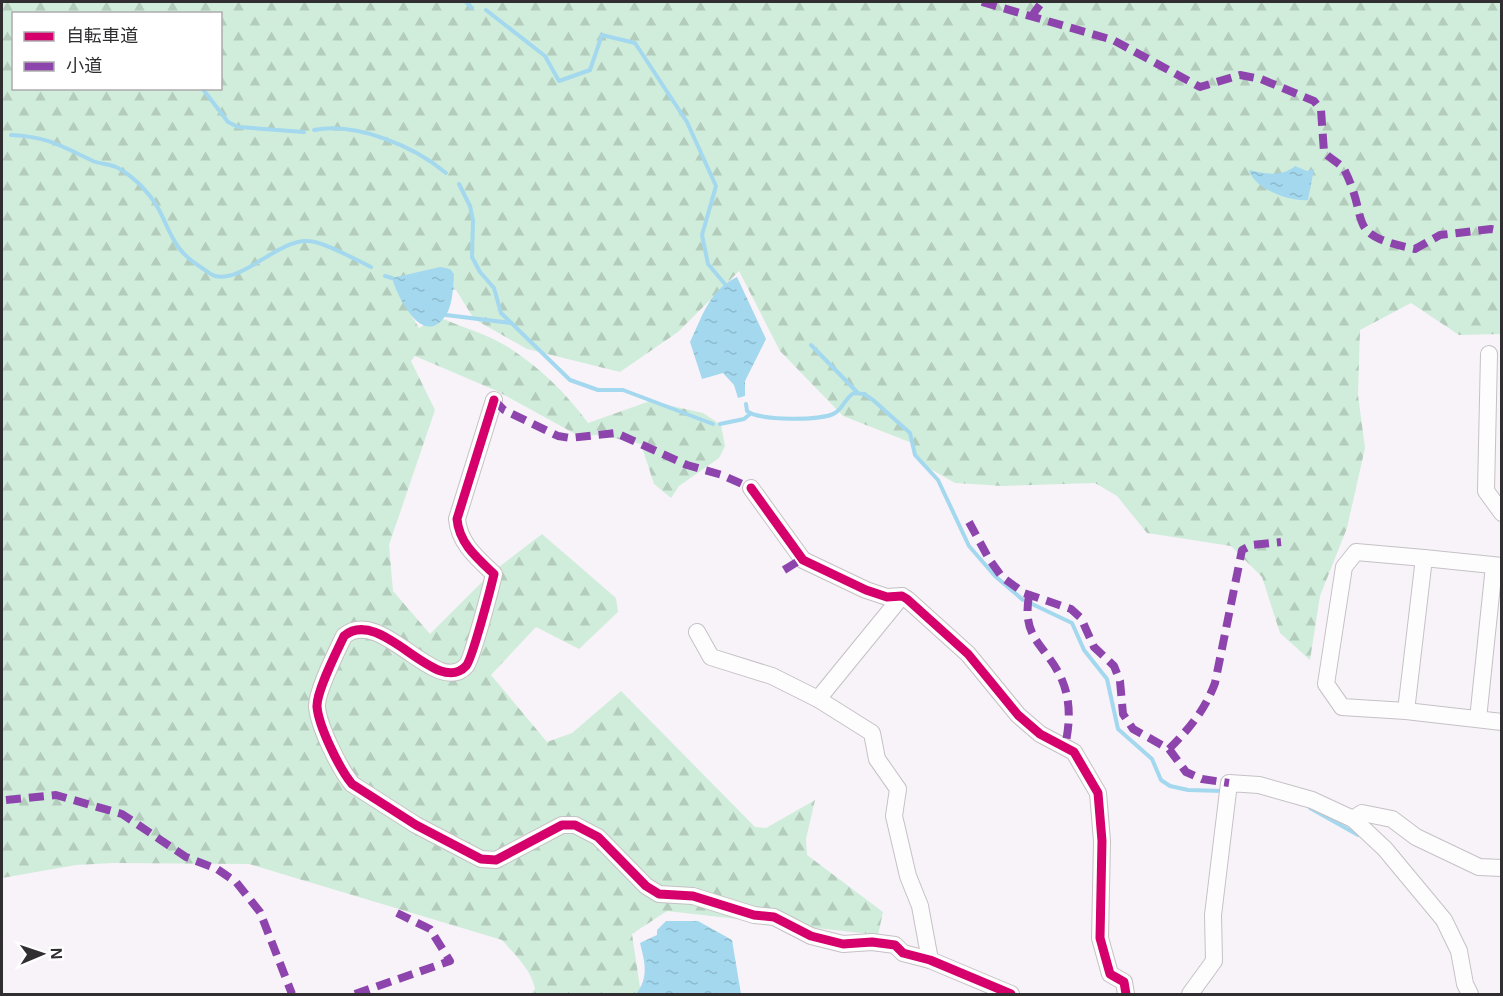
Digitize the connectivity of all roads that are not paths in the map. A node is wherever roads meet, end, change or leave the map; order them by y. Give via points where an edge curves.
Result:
1 (1489, 354) dead end
2 (494, 400) dead end
3 (751, 488) dead end
4 (1502, 513) edge
5 (1424, 558) junction
6 (1498, 566) edge
7 (902, 596) junction
8 (697, 632) dead end
9 (818, 699) junction
10 (1406, 711) junction
11 (1478, 719) junction
12 (1502, 722) edge
13 (1353, 819) junction
14 (1502, 868) edge
15 (930, 960) junction
16 (1011, 994) edge
17 (1126, 994) edge
18 (1190, 994) edge
19 (1470, 994) edge

1 - 4 street via 1486,491
2 - 15 street via 457,519 467,547 494,574 467,665 456,673 442,673 394,642 362,629 351,630 344,636 317,706 345,776 408,820 481,859 496,860 562,825 575,825 598,837 646,886 659,894 693,896 774,918 811,936 843,944 896,945 903,953
3 - 7 street via 803,560 866,590 887,597
5 - 6 street
5 - 10 street
5 - 10 street via 1356,552 1344,567 1326,684 1342,707
6 - 11 street
7 - 9 street
7 - 17 street via 968,654 1018,715 1040,734 1074,752 1098,793 1102,842 1100,938 1110,974 1124,982
8 - 9 street via 711,657 772,676
9 - 15 street via 872,733 877,759 898,789 894,816 908,876 920,906
10 - 11 street
11 - 12 street
13 - 14 street via 1362,813 1392,819 1416,837 1479,867
13 - 18 street via 1312,800 1258,785 1229,783 1213,915 1214,961
13 - 19 street via 1385,849 1444,920 1460,951
15 - 16 street

